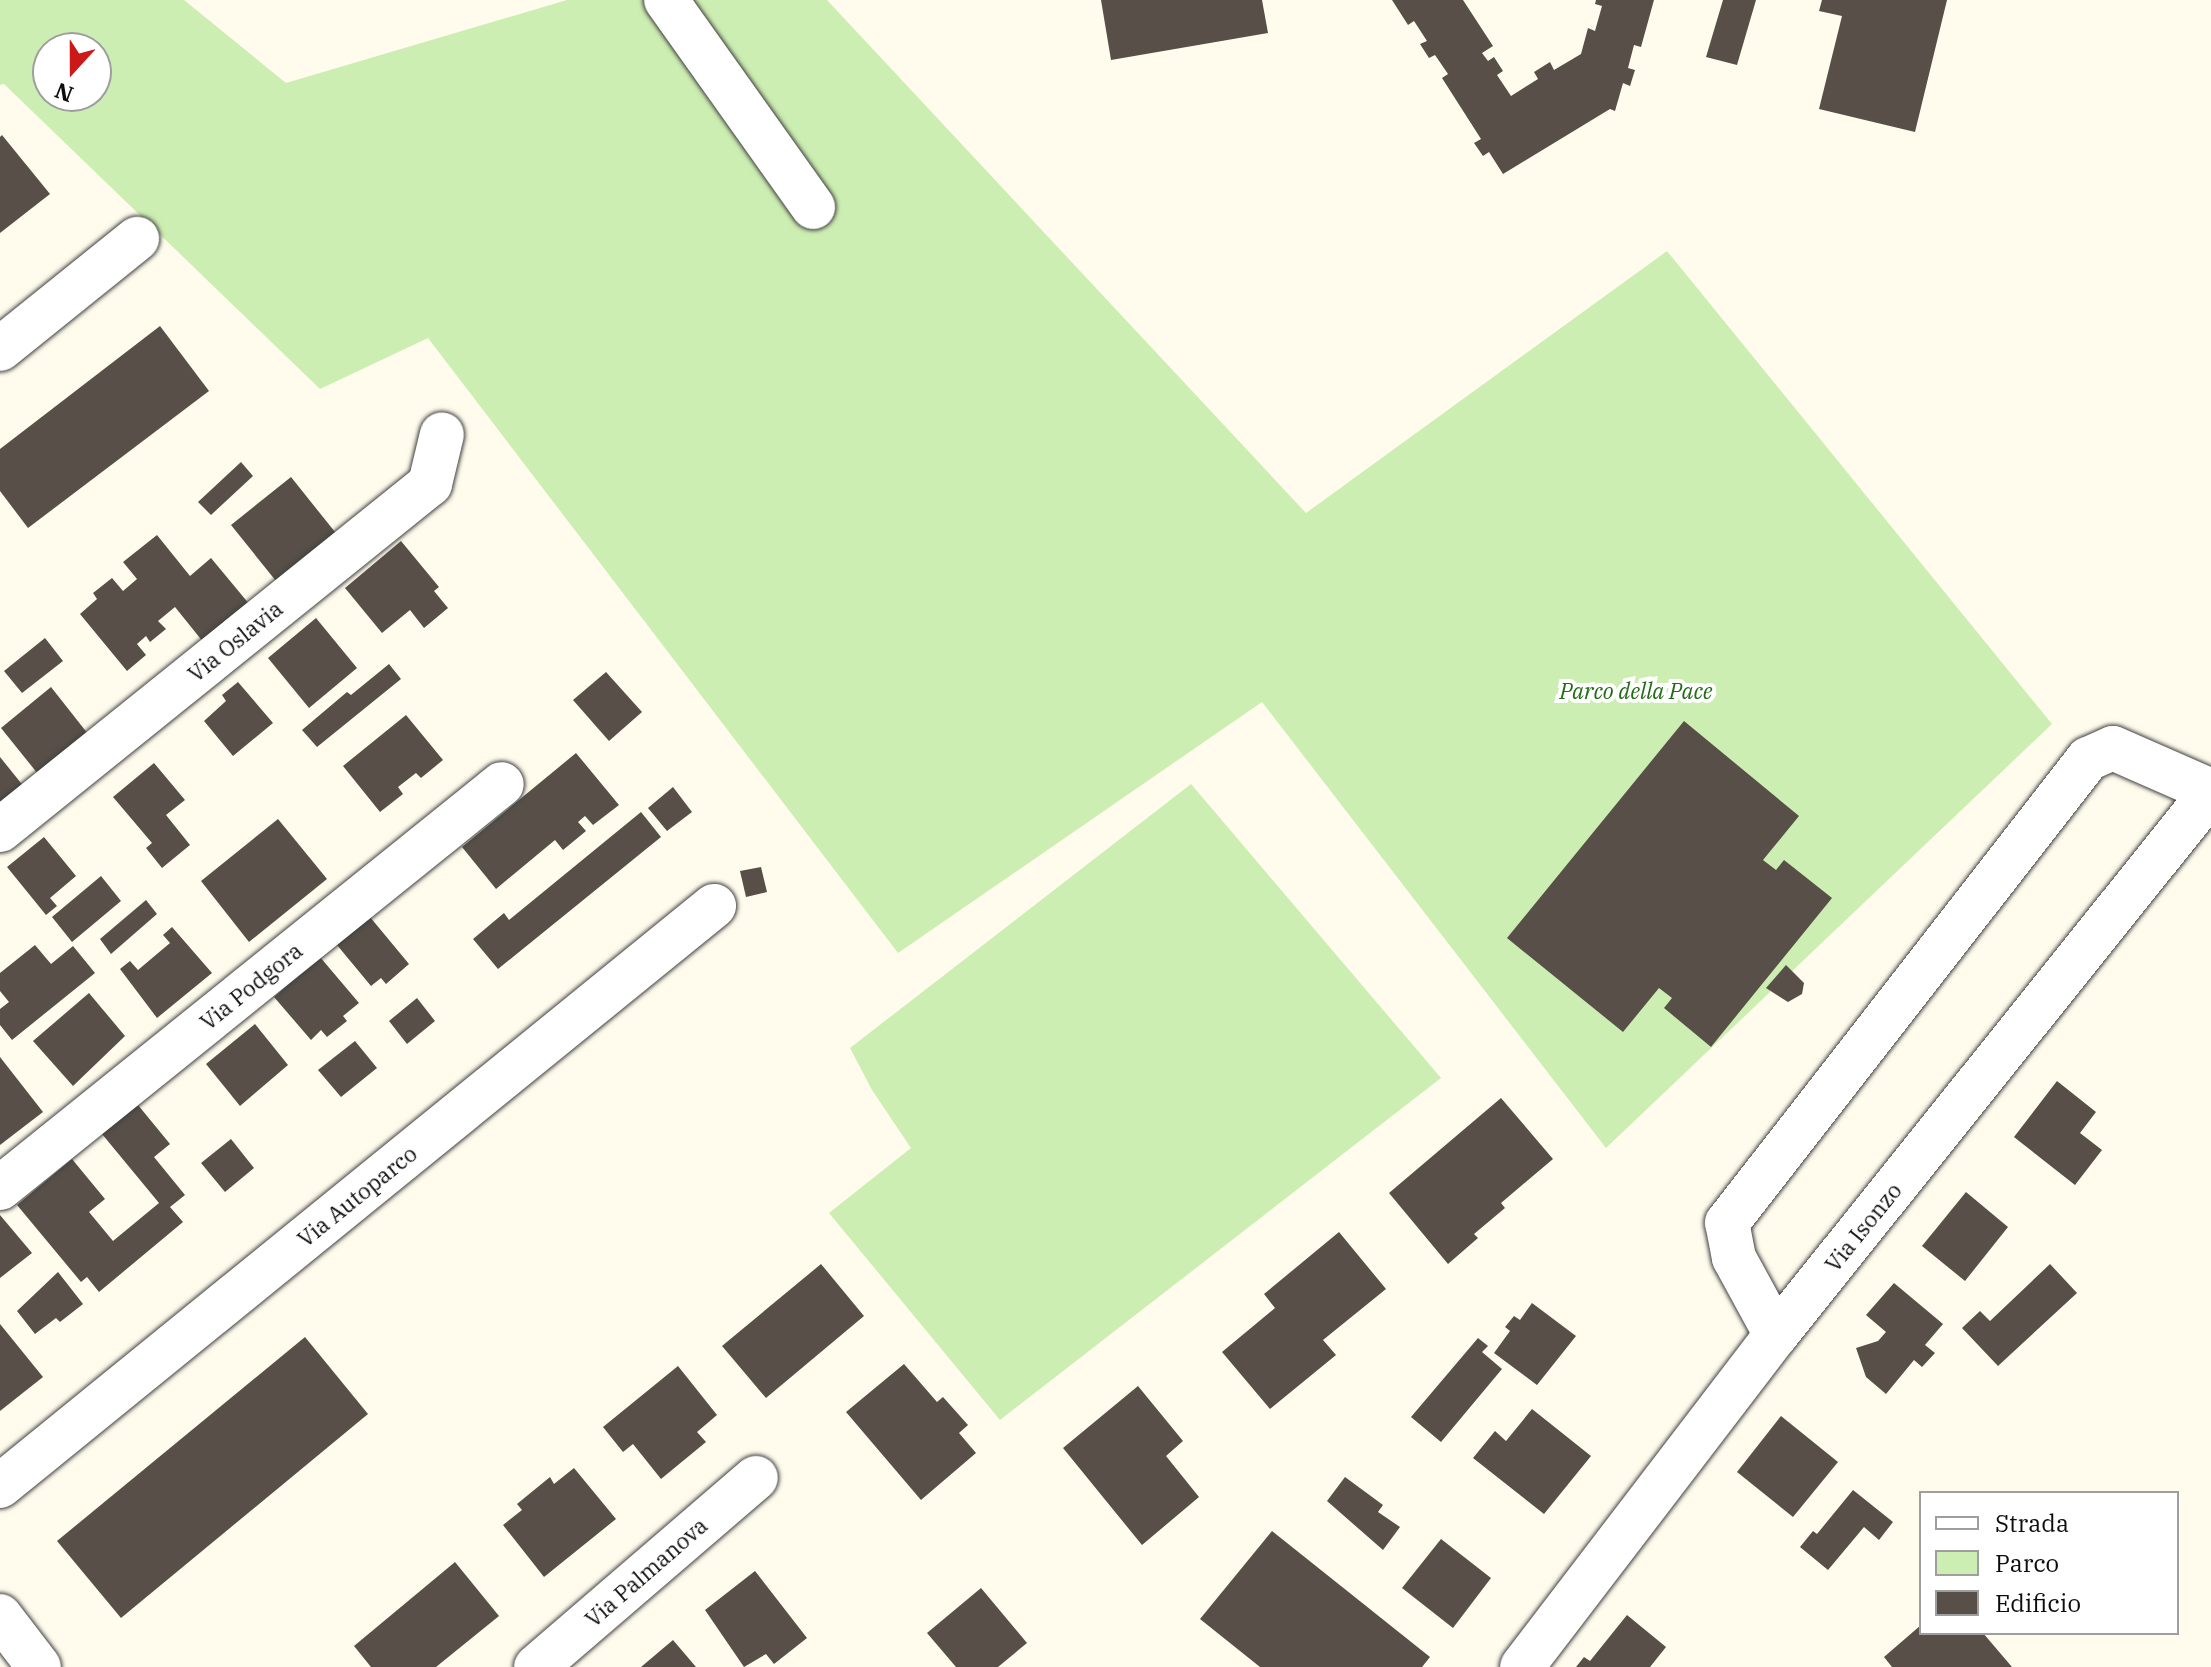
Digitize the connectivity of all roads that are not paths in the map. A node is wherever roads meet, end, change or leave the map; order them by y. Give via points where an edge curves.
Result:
1 (666, 0) edge
2 (813, 207) dead end
3 (137, 239) dead end
4 (0, 349) edge
5 (442, 434) dead end
6 (502, 784) dead end
7 (2211, 792) edge
8 (0, 830) edge
9 (714, 906) dead end
10 (0, 1188) edge
11 (1776, 1335) junction
12 (756, 1478) dead end
13 (0, 1486) edge
14 (0, 1616) edge
15 (39, 1667) edge
16 (536, 1667) edge
17 (1522, 1667) edge

1 - 2 street
3 - 4 street
5 - 8 street, Via Oslavia via 430,484
6 - 10 street, Via Podgora
7 - 11 street, Via Isonzo
7 - 11 street via 2113,748 2088,759 1727,1223 1734,1258
9 - 13 street, Via Autoparco
11 - 17 street, Via Isonzo
12 - 16 street, Via Palmanova
14 - 15 street

